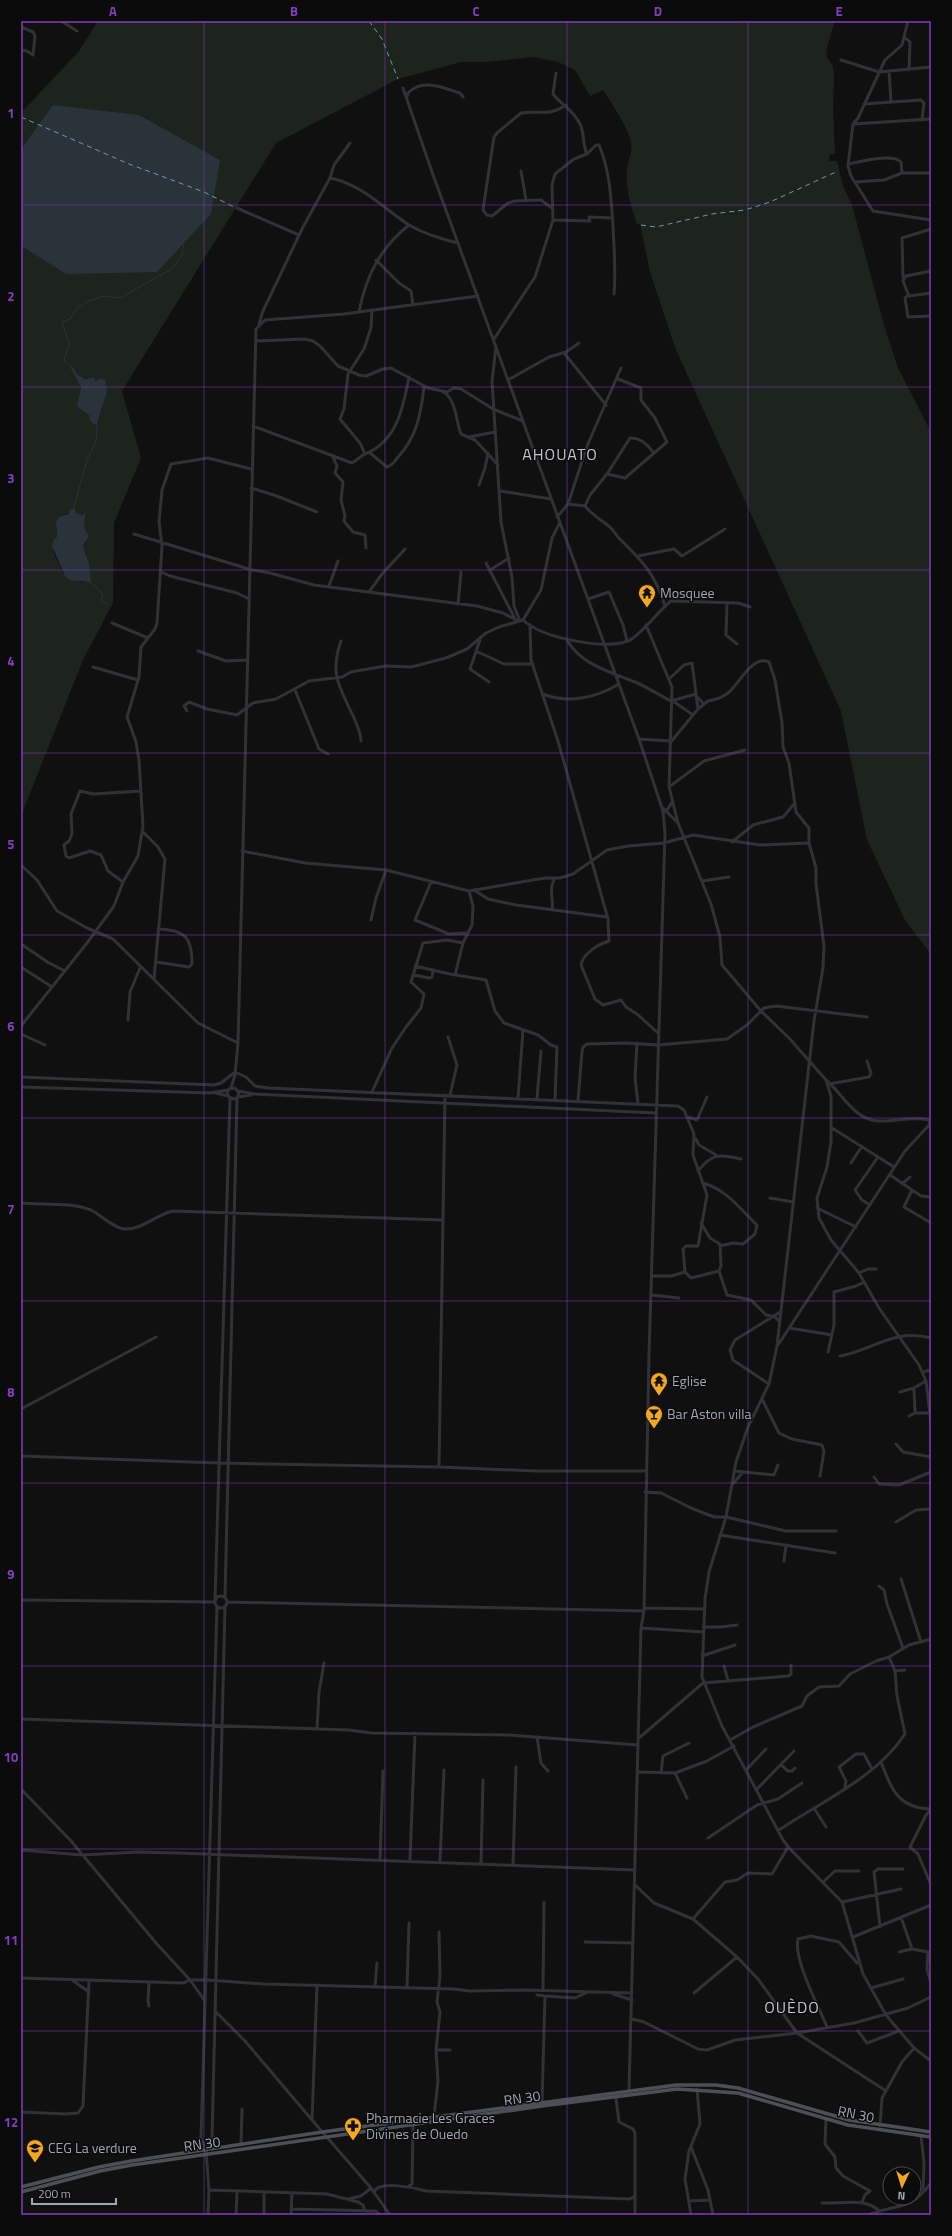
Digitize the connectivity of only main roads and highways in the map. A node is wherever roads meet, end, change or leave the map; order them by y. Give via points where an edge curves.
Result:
1 (931, 2132) edge
2 (931, 2137) edge
3 (206, 2152) junction
4 (21, 2187) edge
5 (21, 2192) edge

1 - 3 main road, RN 30 via 849,2120 764,2094 726,2086 676,2085 434,2116
2 - 3 main road, RN 30 / RN 30 via 869,2129 826,2120 738,2093 697,2089 670,2090
3 - 4 main road, RN 30 via 99,2167
3 - 5 main road, RN 30 / RN 30 via 100,2171

